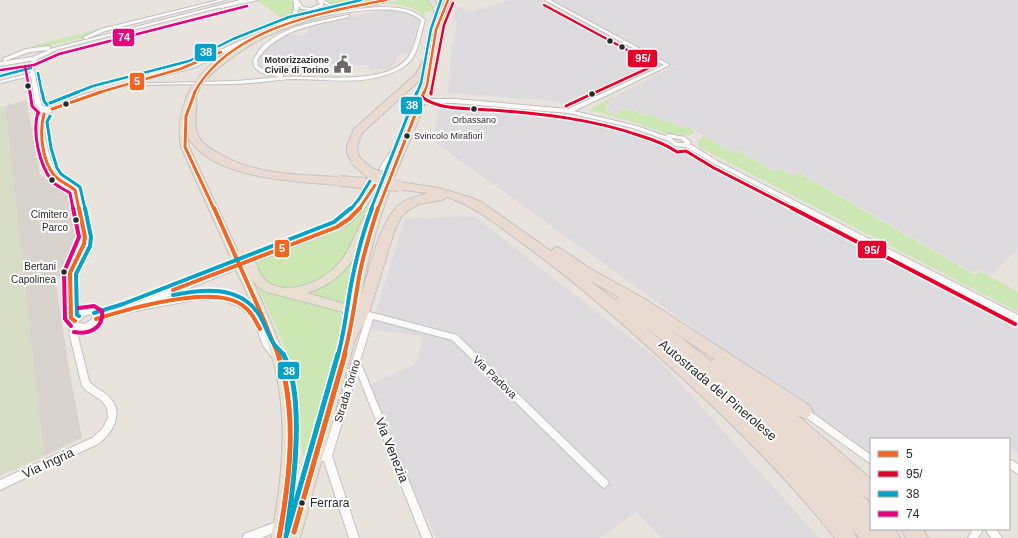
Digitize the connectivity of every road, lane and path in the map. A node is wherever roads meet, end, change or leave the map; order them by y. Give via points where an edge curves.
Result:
1 (224, 0) edge
2 (234, 0) edge
3 (246, 0) edge
4 (256, 0) edge
5 (295, 0) edge
6 (319, 0) edge
7 (322, 0) edge
8 (386, 0) edge
9 (395, 0) edge
10 (430, 0) edge
11 (448, 0) edge
12 (546, 0) edge
13 (359, 6) junction
14 (217, 7) junction
15 (414, 10) junction
16 (336, 11) junction
17 (438, 19) junction
18 (300, 20) junction
19 (277, 27) junction
20 (257, 36) junction
21 (84, 38) junction
22 (434, 48) junction
23 (39, 53) junction
24 (19, 59) junction
25 (0, 62) edge
26 (31, 65) junction
27 (32, 74) junction
28 (292, 78) junction
29 (0, 82) edge
30 (120, 86) junction
31 (193, 92) junction
32 (425, 92) junction
33 (455, 101) junction
34 (420, 104) junction
35 (43, 111) junction
36 (569, 111) junction
37 (412, 124) junction
38 (400, 184) junction
39 (382, 197) junction
40 (549, 256) junction
41 (247, 270) junction
42 (586, 272) junction
43 (286, 292) junction
44 (627, 297) junction
45 (607, 301) junction
46 (71, 304) junction
47 (125, 310) junction
48 (362, 313) junction
49 (81, 314) junction
50 (96, 319) junction
51 (1018, 319) edge
52 (78, 325) junction
53 (350, 336) joint
54 (278, 358) junction
55 (356, 361) junction
56 (804, 412) joint
57 (322, 457) junction
58 (870, 459) edge
59 (604, 483) dead end
60 (0, 485) edge
61 (802, 486) junction
62 (870, 490) edge
63 (870, 515) edge
64 (883, 530) edge
65 (911, 530) edge
66 (991, 530) edge
67 (280, 532) edge
68 (248, 538) edge
69 (292, 538) edge
70 (354, 538) edge
71 (427, 538) edge
72 (840, 538) edge
73 (847, 538) edge
74 (872, 538) edge
75 (891, 538) edge
76 (919, 538) edge
77 (997, 538) edge

1 - 21 street via 102,30
2 - 21 street
3 - 14 street
4 - 14 street
5 - 6 street via 302,8 311,9 322,5
5 - 19 street via 297,12
7 - 13 street via 326,4 338,7
8 - 13 main road
9 - 16 main road
10 - 17 main road via 436,7
11 - 17 main road
12 - 36 street via 668,65
13 - 16 main road
14 - 23 street
15 - 18 street via 403,6 385,5
15 - 28 street via 423,20 414,52 410,60 402,66 369,77
15 - 28 street via 397,7 379,8 302,27 279,37 261,51 254,64 264,72
16 - 18 main road
17 - 22 main road
18 - 19 main road
19 - 20 main road
20 - 30 street via 191,67
20 - 31 main road, bridge via 228,55 203,78
21 - 23 street
22 - 32 main road
22 - 38 highway, bridge via 420,75 354,137 351,150 356,162 376,176
23 - 24 street
23 - 24 street via 28,50
23 - 26 street
24 - 25 street
24 - 26 street
26 - 27 street
27 - 29 street
27 - 35 street via 38,104
28 - 30 street via 230,83 149,83
30 - 35 street via 85,95 49,112
31 - 38 highway, bridge via 190,125 194,137 205,150 240,168 265,175
31 - 41 main road, bridge via 182,124 185,147 230,244 240,254
32 - 33 street via 432,97
32 - 34 main road
33 - 34 street
33 - 36 street
34 - 37 main road
35 - 46 street via 41,121 49,166 55,177 75,190 85,237 70,273
36 - 51 street via 674,139 677,145 687,145
37 - 39 main road
37 - 47 street via 383,168 362,209 347,222
38 - 40 highway via 439,191 469,201 489,212
38 - 42 highway via 443,186 477,198
39 - 43 main road via 339,271 321,284
39 - 48 main road, Strada Torino via 365,248
40 - 45 highway
40 - 48 highway via 510,234 465,203 442,196 420,199 404,206 394,219
41 - 43 main road via 262,284
41 - 54 main road
42 - 44 highway
42 - 63 highway via 753,403 814,458
43 - 48 main road
44 - 56 highway via 753,376
44 - 62 highway via 800,427
45 - 61 highway via 712,395
45 - 74 highway, Autostrada del Pinerolese via 753,416 804,465
46 - 49 street
46 - 52 street via 71,318
47 - 50 street
47 - 54 street via 194,297 225,298 241,304 253,314 266,344
48 - 53 highway
48 - 55 street, Strada Torino
48 - 59 street, Via Padova via 454,337
49 - 50 street via 94,312 97,314
49 - 52 street
50 - 52 street via 92,324
52 - 60 street, Via Ingria via 78,350 85,383 92,391 107,400 112,409 110,425 95,441
53 - 57 main road, Strada Torino
54 - 67 main road via 285,386 289,467
55 - 57 street, Strada Torino
55 - 71 street, Via Venezia
56 - 58 street
57 - 69 main road, Strada Torino
57 - 70 street
61 - 72 highway
61 - 73 highway
64 - 75 highway
65 - 76 highway
66 - 77 street
67 - 68 street

